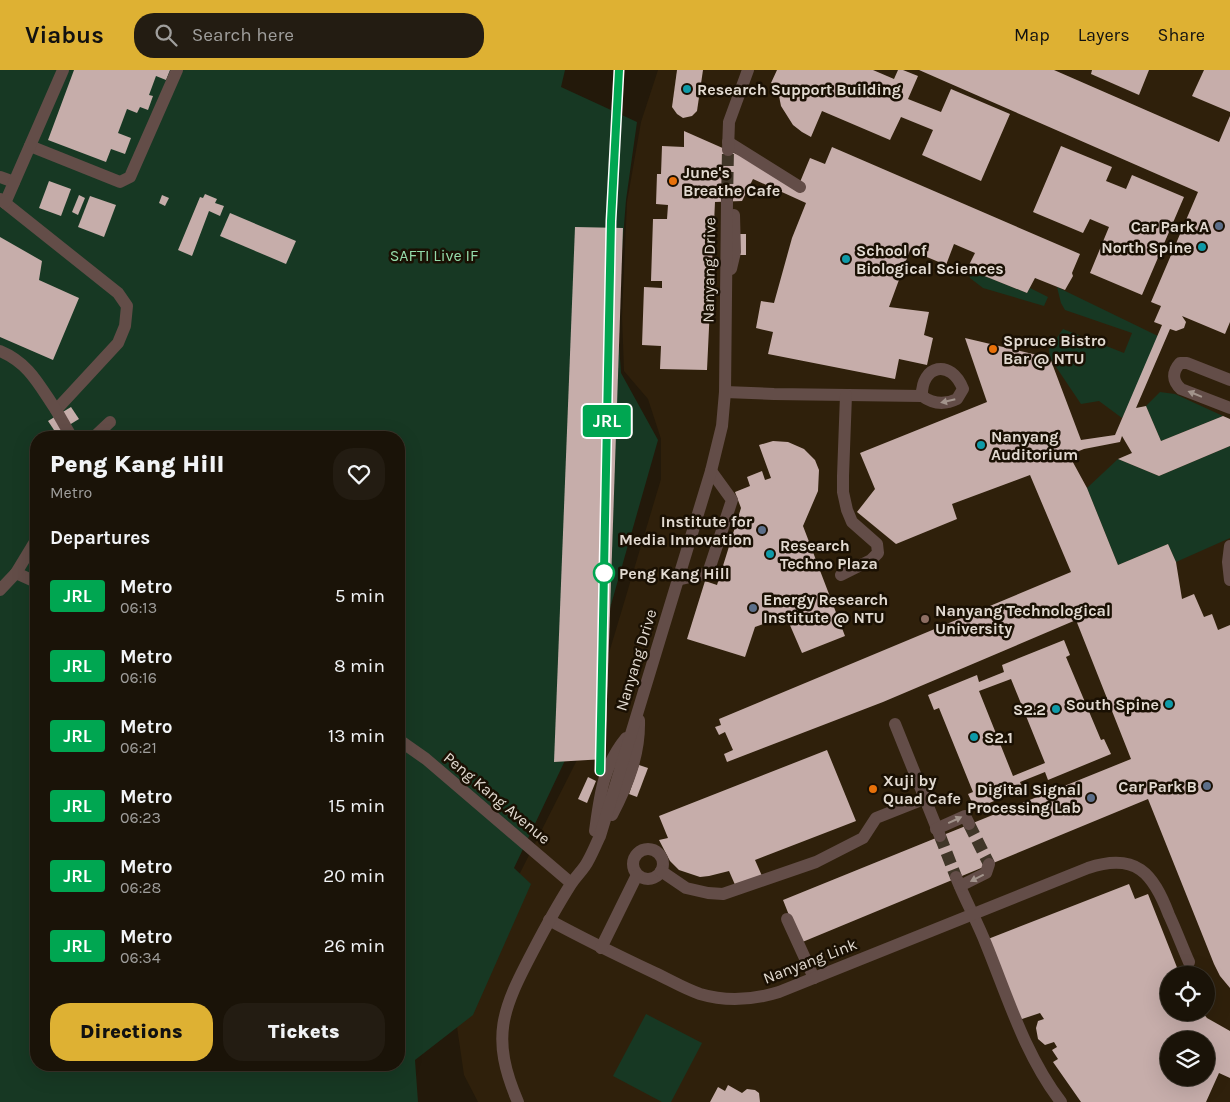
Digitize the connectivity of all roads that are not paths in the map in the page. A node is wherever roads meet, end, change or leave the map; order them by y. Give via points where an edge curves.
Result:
1 (64, 70) edge
2 (177, 70) edge
3 (748, 70) edge
4 (30, 146) junction
5 (0, 177) edge
6 (14, 182) junction
7 (800, 186) dead end
8 (727, 198) tunnel mouth
9 (3, 201) edge
10 (0, 351) edge
11 (1230, 380) edge
12 (725, 392) junction
13 (846, 395) junction
14 (922, 396) dead end
15 (1230, 408) edge
16 (56, 410) junction
17 (110, 422) dead end
18 (68, 431) edge
19 (100, 431) edge
20 (711, 471) junction
21 (1230, 546) edge
22 (30, 550) edge
23 (16, 573) junction
24 (841, 575) dead end
25 (30, 579) edge
26 (676, 580) junction
27 (1230, 580) edge
28 (0, 590) edge
29 (638, 707) junction
30 (895, 724) dead end
31 (631, 732) junction
32 (405, 744) edge
33 (924, 799) junction
34 (969, 824) dead end
35 (600, 836) junction
36 (590, 858) junction
37 (989, 864) dead end
38 (661, 871) junction
39 (637, 875) junction
40 (571, 883) junction
41 (973, 914) junction
42 (550, 920) junction
43 (787, 920) dead end
44 (601, 948) junction
45 (1188, 962) dead end
46 (814, 978) junction
47 (518, 1102) edge
48 (1061, 1102) edge

1 - 4 street
2 - 4 street via 130,177 120,182
3 - 7 street via 729,122 728,146
4 - 6 street
5 - 6 street
6 - 9 street
8 - 12 street, Nanyang Drive
9 - 16 street via 118,293 126,306 125,326 118,343
10 - 16 street via 14,357 30,371
15 -> 11 street via 1181,388 1175,383 1174,376 1176,367 1187,363
12 - 13 street
12 - 20 street, Nanyang Drive via 722,426
13 - 14 street
13 - 24 street via 843,476 847,510 852,522 877,544 878,552 871,560
16 - 18 street
17 - 19 street
20 - 26 street, Nanyang Drive
20 - 26 street via 732,500 708,573
21 - 27 street
22 - 23 street
23 - 25 street
23 - 28 street
26 - 29 street, Nanyang Drive
29 - 31 street, Nanyang Drive
29 - 35 street via 639,734 630,778
30 - 33 street
31 - 35 street, Nanyang Drive
31 - 36 street via 616,750 608,768 601,790
32 - 40 street, Peng Kang Avenue
33 -> 34 street via 938,832 965,816
33 - 38 street via 876,818 863,838 816,862 723,894 686,888
35 - 36 street, Nanyang Drive
36 - 40 street, Nanyang Drive
37 -> 41 street via 986,873 958,882
38 - 39 street via 652,878 644,879
38 - 39 street via 662,859 658,852 643,848 632,860
39 - 44 street
40 - 42 street, Nanyang Drive
41 - 45 street, Nanyang Link via 1105,862 1133,865 1150,877 1161,894
41 - 46 street, Nanyang Link
41 - 48 street via 1032,1057
42 - 44 street, Nanyang Link
42 - 47 street, Nanyang Drive via 514,986 505,1014 502,1032 504,1064
43 - 46 street
44 - 46 street, Nanyang Link via 693,991 717,997 761,998

